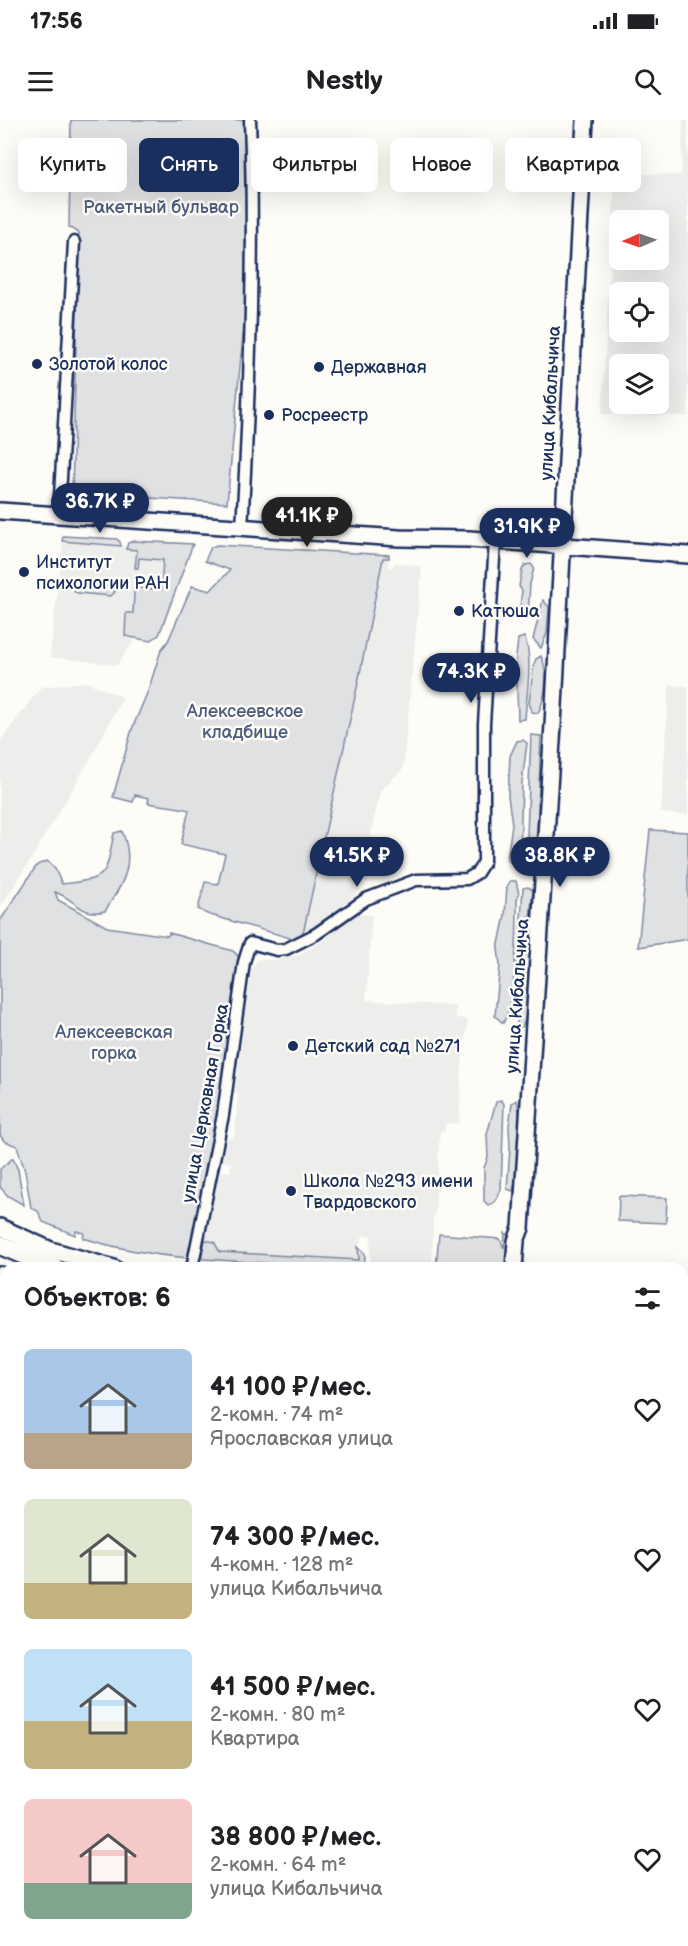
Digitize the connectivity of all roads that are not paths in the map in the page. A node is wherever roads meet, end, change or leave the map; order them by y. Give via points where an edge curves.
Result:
1 (250, 120) edge
2 (585, 120) edge
3 (74, 242) dead end
4 (0, 511) edge
5 (59, 515) junction
6 (242, 527) junction
7 (495, 541) junction
8 (561, 546) junction
9 (688, 555) edge
10 (0, 1227) edge
11 (521, 1228) junction
12 (0, 1245) edge
13 (40, 1262) edge
14 (93, 1262) edge
15 (193, 1262) edge
16 (514, 1262) edge
17 (524, 1262) edge

1 - 6 street via 252,311
2 - 8 street, улица Кибальчича
3 - 5 street
4 - 5 street
5 - 6 street
6 - 7 street
7 - 8 street
7 - 15 street, улица Церковная Горка via 484,724 484,862 467,879 416,880 366,899 316,934 286,949 250,943 223,1115
8 - 9 street
8 - 11 street, улица Кибальчича
10 - 14 street via 51,1250
11 - 16 street, улица Кибальчича
11 - 17 street, улица Кибальчича
12 - 13 main road

